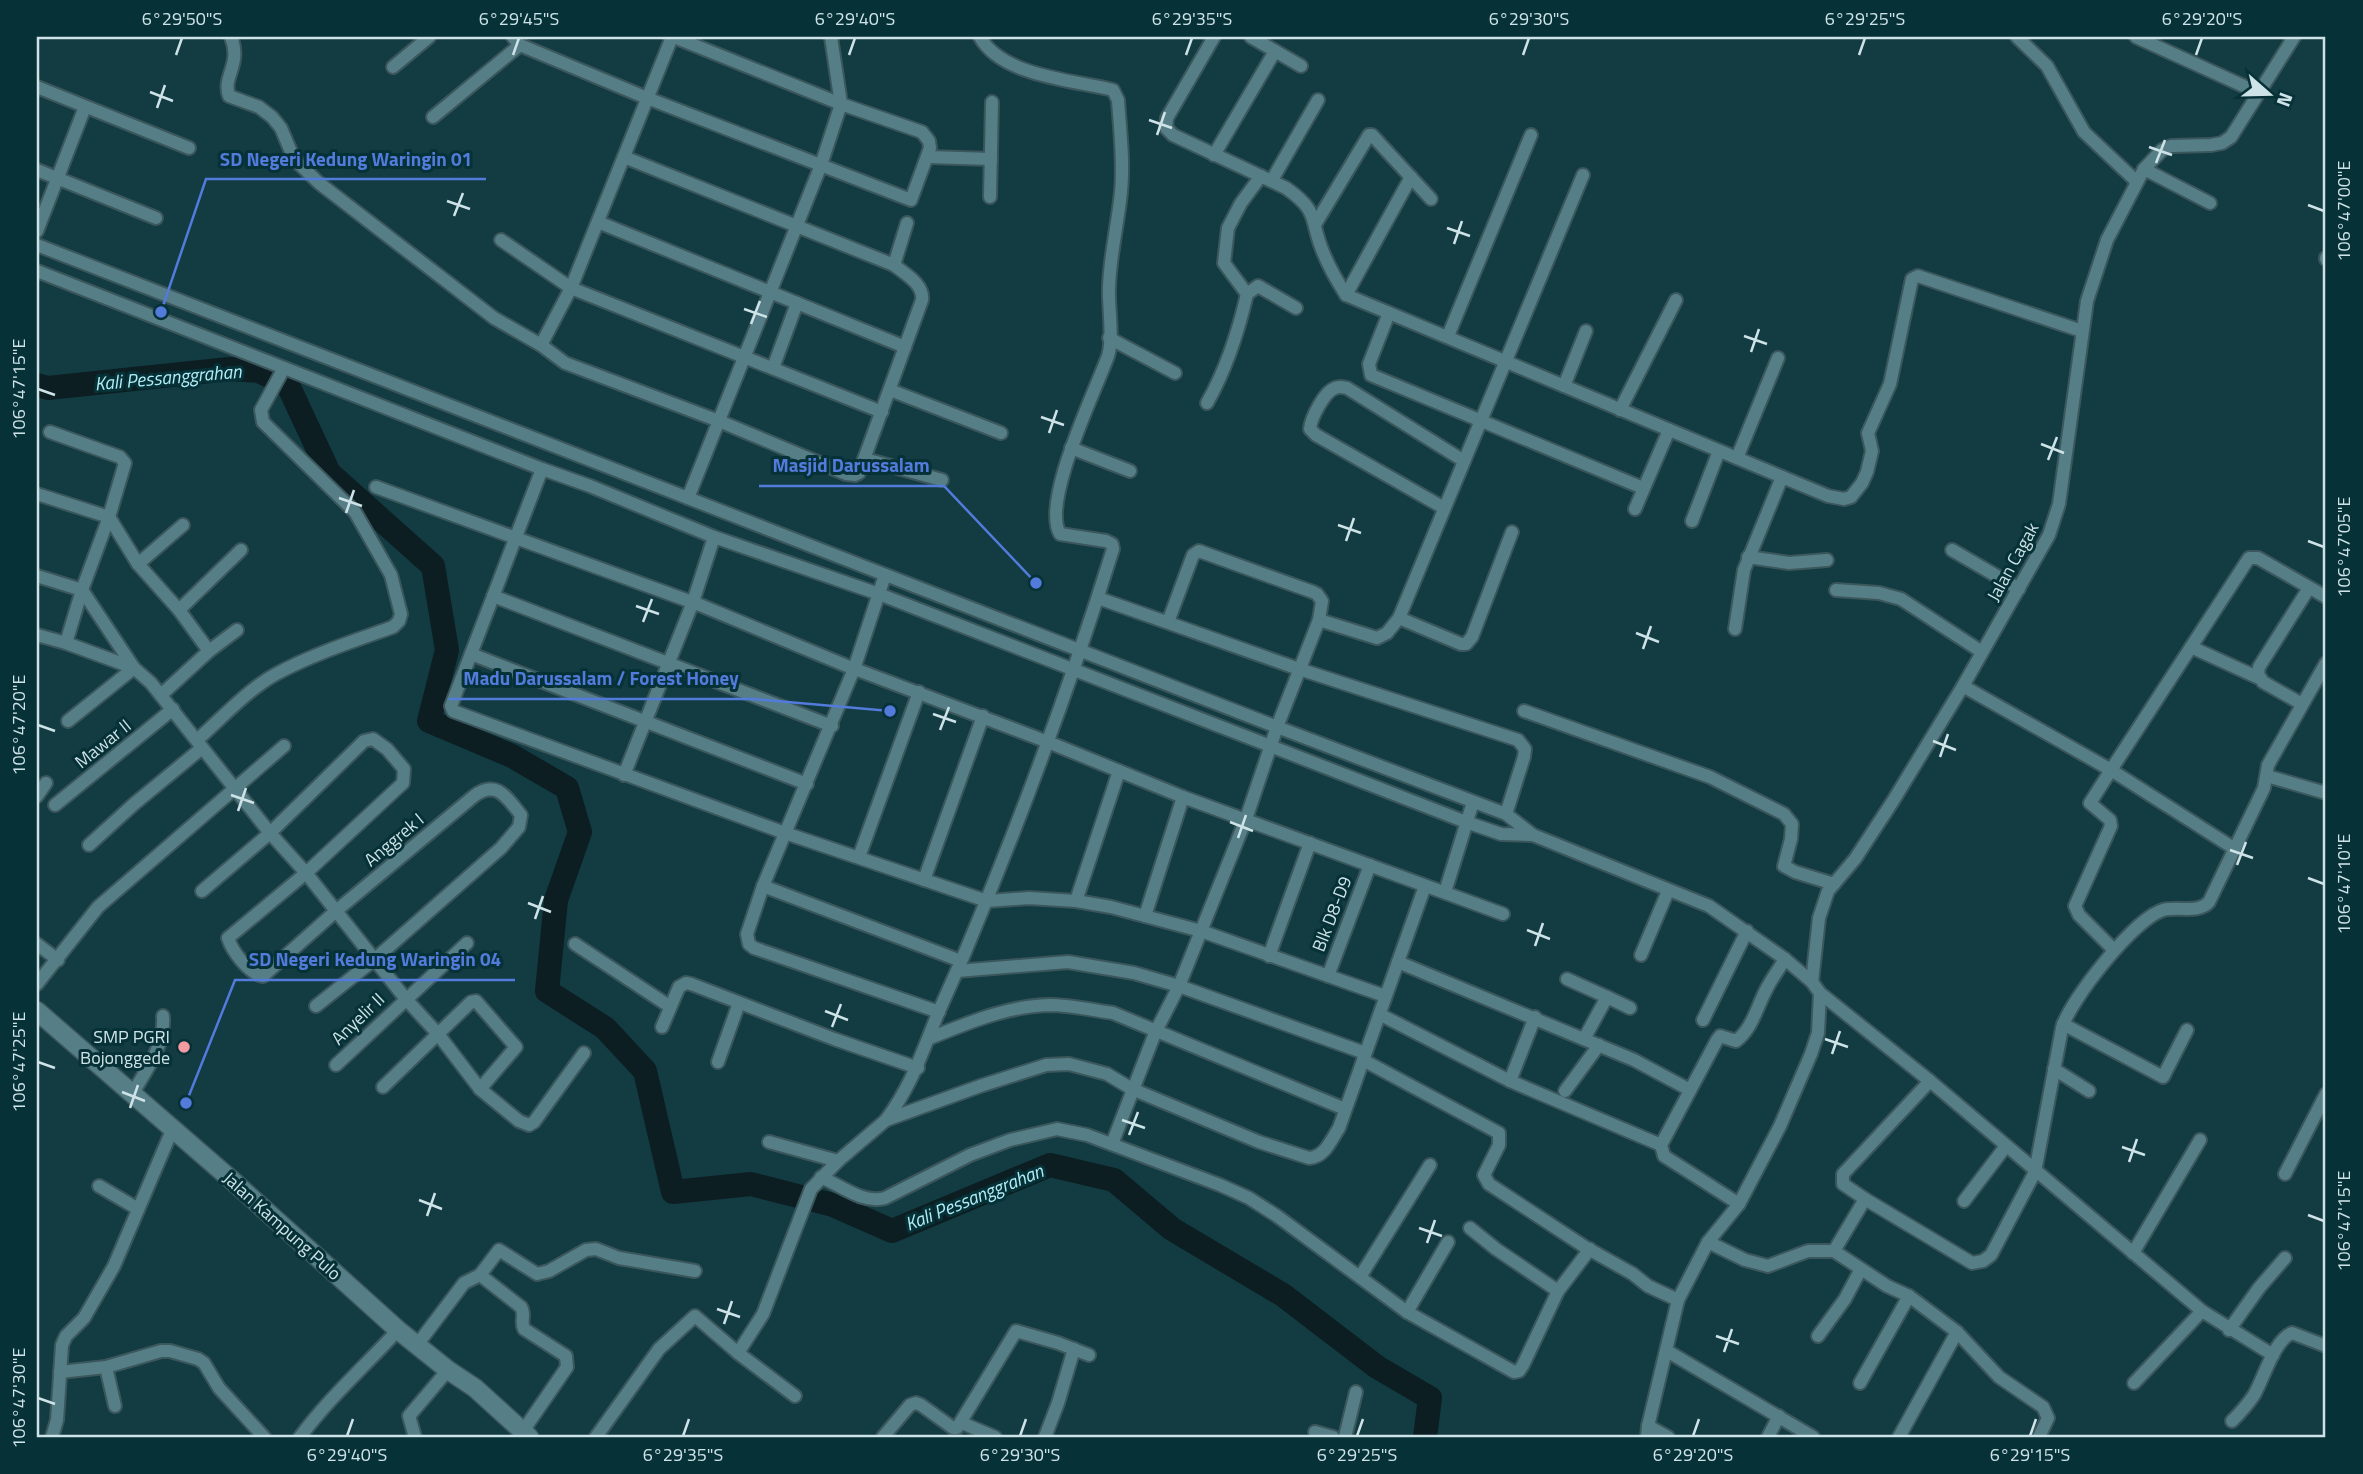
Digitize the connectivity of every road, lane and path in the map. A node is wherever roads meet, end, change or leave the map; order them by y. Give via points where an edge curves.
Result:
1 (231, 37) edge
2 (429, 37) edge
3 (673, 37) edge
4 (831, 37) edge
5 (980, 37) edge
6 (1214, 37) edge
7 (1251, 37) edge
8 (2017, 37) edge
9 (2136, 37) edge
10 (2294, 37) edge
11 (517, 41) edge
12 (1275, 51) junction
13 (1301, 66) dead end
14 (393, 67) dead end
15 (37, 88) edge
16 (2259, 93) junction
17 (647, 99) junction
18 (1318, 100) dead end
19 (992, 102) dead end
20 (841, 104) junction
21 (85, 107) junction
22 (433, 117) dead end
23 (1531, 135) dead end
24 (189, 148) dead end
25 (1214, 155) junction
26 (624, 157) junction
27 (928, 157) junction
28 (991, 159) junction
29 (821, 165) junction
30 (2144, 169) junction
31 (37, 170) edge
32 (1583, 175) dead end
33 (1411, 177) junction
34 (56, 178) junction
35 (1266, 178) junction
36 (2136, 181) junction
37 (990, 197) dead end
38 (1431, 199) dead end
39 (2210, 203) dead end
40 (156, 218) dead end
41 (598, 222) junction
42 (907, 223) dead end
43 (1316, 223) junction
44 (796, 226) junction
45 (37, 230) edge
46 (501, 240) dead end
47 (37, 245) edge
48 (894, 265) junction
49 (37, 271) edge
50 (571, 288) junction
51 (770, 292) junction
52 (1247, 294) junction
53 (1346, 295) junction
54 (1676, 300) dead end
55 (797, 303) junction
56 (1296, 308) dead end
57 (1389, 313) junction
58 (1586, 331) dead end
59 (2082, 331) junction
60 (1448, 336) junction
61 (1109, 338) junction
62 (541, 345) junction
63 (905, 347) junction
64 (306, 351) junction
65 (744, 357) junction
66 (1778, 358) dead end
67 (1505, 362) junction
68 (773, 368) junction
69 (1175, 373) dead end
70 (298, 374) junction
71 (280, 376) junction
72 (1564, 386) junction
73 (890, 390) junction
74 (1207, 403) dead end
75 (1620, 410) junction
76 (882, 412) junction
77 (466, 413) junction
78 (719, 421) junction
79 (1481, 421) junction
80 (1669, 430) junction
81 (50, 432) dead end
82 (1002, 433) dead end
83 (457, 436) junction
84 (1071, 448) junction
85 (1720, 451) junction
86 (1737, 458) junction
87 (865, 459) junction
88 (1464, 461) junction
89 (597, 463) junction
90 (542, 469) junction
91 (1130, 471) dead end
92 (1782, 477) junction
93 (942, 480) dead end
94 (590, 486) junction
95 (376, 487) dead end
96 (1643, 488) junction
97 (37, 494) edge
98 (688, 498) junction
99 (1444, 508) junction
100 (1634, 509) dead end
101 (109, 517) junction
102 (1692, 521) dead end
103 (183, 525) dead end
104 (1512, 532) dead end
105 (713, 537) junction
106 (516, 538) junction
107 (241, 550) dead end
108 (1952, 550) dead end
109 (1748, 557) junction
110 (1827, 560) dead end
111 (138, 564) junction
112 (885, 575) junction
113 (37, 576) edge
114 (2309, 588) junction
115 (2019, 589) junction
116 (82, 590) junction
117 (1836, 590) dead end
118 (879, 594) junction
119 (493, 596) junction
120 (1098, 597) junction
121 (2326, 597) edge
122 (693, 602) junction
123 (179, 610) junction
124 (1399, 618) junction
125 (1319, 621) junction
126 (1168, 622) junction
127 (1735, 629) dead end
128 (237, 630) dead end
129 (37, 635) edge
130 (66, 643) junction
131 (2191, 647) junction
132 (1080, 650) junction
133 (209, 651) junction
134 (1982, 652) junction
135 (471, 654) junction
136 (670, 662) junction
137 (2326, 663) edge
138 (134, 668) junction
139 (855, 668) junction
140 (1299, 669) junction
141 (1073, 670) junction
142 (2259, 678) junction
143 (1963, 687) junction
144 (919, 692) junction
145 (161, 695) junction
146 (2302, 704) junction
147 (173, 709) junction
148 (1524, 711) dead end
149 (983, 716) junction
150 (68, 721) dead end
151 (645, 722) junction
152 (832, 726) junction
153 (1278, 727) junction
154 (1048, 741) junction
155 (199, 744) junction
156 (284, 746) dead end
157 (1271, 748) junction
158 (2111, 770) junction
159 (1119, 771) junction
160 (624, 775) junction
161 (2267, 776) junction
162 (46, 783) dead end
163 (807, 784) junction
164 (234, 788) junction
165 (2326, 793) edge
166 (37, 796) edge
167 (1184, 797) junction
168 (1473, 802) junction
169 (55, 805) dead end
170 (1506, 814) junction
171 (1246, 819) junction
172 (1466, 822) junction
173 (270, 833) junction
174 (785, 833) junction
175 (1534, 835) junction
176 (1310, 843) junction
177 (89, 845) dead end
178 (2235, 849) junction
179 (859, 857) junction
180 (1370, 865) junction
181 (306, 873) junction
182 (923, 880) junction
183 (1834, 884) junction
184 (763, 886) junction
185 (1425, 886) junction
186 (202, 891) dead end
187 (1668, 891) junction
188 (1445, 892) junction
189 (987, 901) junction
190 (1076, 901) junction
191 (336, 911) junction
192 (1503, 914) dead end
193 (1145, 916) junction
194 (1201, 931) junction
195 (1747, 931) junction
196 (467, 943) dead end
197 (37, 944) edge
198 (575, 944) dead end
199 (2114, 950) junction
200 (1269, 956) junction
201 (1641, 956) dead end
202 (375, 959) junction
203 (1785, 959) junction
204 (58, 960) junction
205 (1398, 962) junction
206 (959, 966) junction
207 (1328, 976) junction
208 (1567, 979) dead end
209 (1812, 982) junction
210 (37, 984) edge
211 (1179, 986) junction
212 (1820, 993) junction
213 (1385, 996) junction
214 (405, 998) junction
215 (1607, 998) junction
216 (739, 1003) junction
217 (316, 1006) dead end
218 (669, 1006) junction
219 (1630, 1008) dead end
220 (37, 1011) edge
221 (939, 1012) junction
222 (1381, 1015) junction
223 (163, 1016) dead end
224 (1535, 1017) junction
225 (1703, 1020) dead end
226 (2063, 1024) junction
227 (662, 1027) dead end
228 (2187, 1030) dead end
229 (1156, 1032) junction
230 (439, 1034) junction
231 (930, 1038) junction
232 (1584, 1039) junction
233 (1599, 1045) junction
234 (584, 1053) dead end
235 (1364, 1057) junction
236 (718, 1062) dead end
237 (336, 1065) dead end
238 (918, 1068) junction
239 (2054, 1069) junction
240 (1510, 1081) junction
241 (1930, 1081) junction
242 (383, 1087) dead end
243 (480, 1089) junction
244 (1132, 1089) junction
245 (1690, 1090) junction
246 (1565, 1091) dead end
247 (2089, 1091) dead end
248 (132, 1094) junction
249 (2326, 1094) edge
250 (1345, 1109) junction
251 (886, 1120) junction
252 (173, 1128) junction
253 (2200, 1140) dead end
254 (769, 1142) dead end
255 (1112, 1144) junction
256 (1661, 1146) junction
257 (2006, 1146) junction
258 (838, 1161) junction
259 (1430, 1165) dead end
260 (2035, 1172) junction
261 (2285, 1174) dead end
262 (821, 1177) junction
263 (99, 1186) dead end
264 (1865, 1199) junction
265 (1964, 1201) dead end
266 (1739, 1204) junction
267 (138, 1209) junction
268 (1470, 1228) dead end
269 (1448, 1242) dead end
270 (1708, 1242) junction
271 (1590, 1249) junction
272 (1834, 1251) junction
273 (2133, 1253) junction
274 (2285, 1258) dead end
275 (1861, 1269) junction
276 (695, 1271) dead end
277 (480, 1275) junction
278 (1360, 1277) junction
279 (1558, 1291) junction
280 (1909, 1296) junction
281 (1678, 1300) junction
282 (2202, 1311) junction
283 (1407, 1312) junction
284 (398, 1330) junction
285 (2229, 1330) junction
286 (1957, 1332) junction
287 (1818, 1336) dead end
288 (417, 1345) junction
289 (2326, 1346) edge
290 (1074, 1349) junction
291 (1667, 1351) junction
292 (738, 1353) junction
293 (2273, 1355) junction
294 (1089, 1356) dead end
295 (106, 1367) junction
296 (448, 1370) junction
297 (60, 1373) junction
298 (1860, 1383) dead end
299 (2134, 1383) dead end
300 (1356, 1392) dead end
301 (795, 1396) dead end
302 (115, 1406) dead end
303 (1779, 1416) junction
304 (2232, 1421) dead end
305 (961, 1423) junction
306 (1315, 1432) dead end
307 (1648, 1432) edge
308 (526, 1434) edge
309 (52, 1437) edge
310 (264, 1437) edge
311 (300, 1437) edge
312 (415, 1437) edge
313 (596, 1437) edge
314 (883, 1437) edge
315 (995, 1437) edge
316 (1045, 1437) edge
317 (1334, 1437) edge
318 (1345, 1437) edge
319 (1668, 1437) edge
320 (1768, 1437) edge
321 (1813, 1437) edge
322 (1899, 1437) edge
323 (2039, 1437) edge

1 - 62 street via 236,51 229,96 272,117 293,159 328,191 494,318
2 - 14 street
3 - 17 street
3 - 20 street
4 - 20 street
5 - 61 street via 1001,60 1028,71 1113,90 1118,100 1122,188 1110,271
6 - 25 street via 1166,124 1173,135
7 - 12 street
8 - 36 street via 2047,66 2084,132
9 - 16 street
10 - 16 street, Jalan Cagak
11 - 17 street
11 - 22 street
12 - 13 street
12 - 25 street
15 - 21 street
16 - 30 street, Jalan Cagak via 2227,140 2171,146
17 - 26 street
17 - 29 street
18 - 35 street
19 - 28 street
20 - 27 street via 922,132 929,141
20 - 29 street
21 - 24 street
21 - 34 street
23 - 60 street
25 - 35 street
26 - 41 street
26 - 44 street
27 - 28 street
27 - 29 street via 911,200
28 - 37 street
29 - 44 street
30 - 36 street, Jalan Cagak
30 - 39 street
31 - 34 street
32 - 67 street
33 - 38 street
33 - 43 street via 1369,135
33 - 53 street
34 - 40 street
34 - 45 street
35 - 43 street via 1301,199
35 - 52 street via 1241,202 1228,228 1224,263
36 - 59 street, Jalan Cagak via 2099,260
41 - 50 street
41 - 51 street
42 - 48 street
43 - 53 street via 1323,254
44 - 48 street
44 - 51 street
46 - 50 street
47 - 64 street
48 - 63 street via 923,295
49 - 71 street
50 - 62 street
50 - 65 street
51 - 55 street
51 - 65 street
52 - 56 street via 1258,286
52 - 74 street via 1238,335
53 - 57 street
54 - 75 street
55 - 63 street
55 - 68 street
57 - 60 street
57 - 79 street via 1369,364 1371,375
58 - 72 street
59 - 92 street via 1918,276 1912,279 1890,384 1868,433 1872,452 1862,483 1851,497 1836,499
59 - 115 street, Jalan Cagak via 2059,504 2049,535
60 - 67 street
61 - 69 street
61 - 84 street via 1109,352
62 - 78 street via 578,370
63 - 73 street
64 - 70 street
64 - 77 street
65 - 68 street
65 - 78 street
66 - 86 street
67 - 72 street
67 - 79 street
68 - 76 street
70 - 71 street
70 - 83 street
71 - 155 street via 261,410 263,422 355,512 391,575 401,614 393,627 275,675 254,689
72 - 75 street
73 - 76 street
73 - 82 street
75 - 80 street
76 - 87 street
77 - 83 street
77 - 89 street
78 - 87 street via 850,475 859,473
78 - 98 street
79 - 88 street
79 - 96 street
80 - 85 street
80 - 96 street
81 - 101 street via 124,460
83 - 90 street
84 - 91 street
84 - 120 street via 1056,514 1057,529 1061,535 1112,544
85 - 86 street
85 - 102 street
86 - 92 street
87 - 93 street
88 - 99 street
88 - 99 street via 1347,388 1330,391 1312,420 1310,429 1316,435
89 - 94 street
89 - 98 street
90 - 94 street
90 - 106 street
92 - 109 street
94 - 105 street
95 - 106 street
96 - 100 street
97 - 101 street
98 - 112 street
99 - 124 street
101 - 111 street
101 - 116 street
103 - 111 street
104 - 124 street via 1470,642 1461,644
105 - 118 street
105 - 122 street
106 - 119 street
106 - 122 street
107 - 123 street
108 - 115 street
109 - 110 street via 1789,564
109 - 127 street
111 - 123 street
112 - 118 street
112 - 132 street
113 - 116 street
114 - 121 street
114 - 131 street via 2258,558 2249,558
114 - 142 street via 2259,667
115 - 134 street, Jalan Cagak
116 - 130 street
116 - 138 street
117 - 134 street via 1901,599
118 - 139 street
118 - 141 street
119 - 135 street
119 - 136 street
120 - 126 street
120 - 132 street
122 - 136 street
122 - 139 street
123 - 133 street
124 - 125 street via 1377,638
125 - 126 street via 1322,601 1317,594 1199,551 1193,555
125 - 140 street
126 - 140 street
128 - 133 street
129 - 130 street
130 - 138 street
131 - 142 street
131 - 158 street
132 - 141 street
132 - 153 street
133 - 145 street
134 - 143 street, Jalan Cagak
135 - 151 street
135 - 160 street via 453,711
136 - 151 street
136 - 152 street
137 - 146 street
138 - 145 street
138 - 150 street
139 - 144 street
139 - 152 street
140 - 153 street
140 - 170 street via 1518,740 1525,749 1524,757
141 - 154 street
141 - 157 street
142 - 146 street
143 - 158 street
143 - 183 street, Jalan Cagak via 1864,845
144 - 149 street
144 - 179 street
145 - 147 street
146 - 161 street via 2268,765
147 - 155 street
147 - 169 street, Mawar II
148 - 183 street via 1710,777 1784,814 1792,824 1784,866
149 - 154 street
149 - 182 street
151 - 160 street
151 - 163 street
152 - 163 street
153 - 157 street
153 - 168 street
154 - 159 street
154 - 189 street
155 - 164 street
155 - 177 street
156 - 164 street
157 - 171 street
157 - 172 street
158 - 178 street
158 - 199 street via 2090,803 2110,820 2110,826 2075,906
159 - 167 street
159 - 190 street
160 - 174 street
161 - 165 street
161 - 178 street
162 - 166 street
163 - 174 street
164 - 173 street
164 - 204 street via 97,907
167 - 171 street
167 - 193 street
168 - 170 street
168 - 172 street
170 - 175 street
171 - 176 street
171 - 194 street
172 - 175 street via 1501,834
172 - 188 street
173 - 181 street
173 - 181 street via 364,741 373,739 387,749 404,769 403,783
173 - 186 street
174 - 179 street
174 - 184 street
175 - 187 street
176 - 180 street
176 - 200 street
178 - 199 street via 2205,906 2159,911
179 - 182 street
180 - 185 street
180 - 207 street, Blk D8-D9
181 - 191 street
181 - 191 street, Anggrek I via 228,937 244,963 263,976
182 - 189 street
183 - 209 street, Jalan Cagak via 1819,918
184 - 206 street
184 - 221 street via 747,934 754,948
185 - 188 street
185 - 205 street
187 - 195 street via 1709,906
187 - 201 street
188 - 192 street
189 - 190 street
189 - 206 street
190 - 193 street
191 - 202 street
191 - 202 street, Anggrek I via 484,788 502,793 521,815 519,827 501,848
193 - 194 street
194 - 200 street
194 - 211 street
195 - 203 street
195 - 225 street
196 - 214 street, Anyelir II
197 - 204 street
198 - 218 street
199 - 226 street via 2074,1001
200 - 207 street
202 - 214 street
202 - 217 street
203 - 209 street
203 - 245 street via 1752,1023 1736,1041 1720,1036
204 - 210 street
205 - 213 street
205 - 224 street
206 - 211 street via 1068,962 1134,972
206 - 221 street
207 - 213 street
208 - 215 street
209 - 212 street
211 - 229 street
211 - 235 street
212 - 241 street
212 - 266 street via 1818,1033 1811,1054
213 - 222 street
214 - 230 street
214 - 237 street, Anyelir II
215 - 219 street
215 - 232 street
216 - 218 street via 686,983 679,986
216 - 236 street
216 - 238 street
218 - 227 street
220 - 248 street, Jalan Kampung Pulo
221 - 231 street
222 - 235 street
222 - 240 street
223 - 248 street via 156,1055
224 - 232 street
224 - 240 street
226 - 228 street via 2163,1077
226 - 239 street
229 - 231 street via 1113,1013 1048,1005 989,1015
229 - 244 street
229 - 250 street
230 - 242 street
230 - 243 street
230 - 243 street via 475,1001 520,1043
231 - 238 street
232 - 233 street
233 - 245 street
233 - 246 street
234 - 243 street via 529,1125
235 - 250 street
235 - 271 street via 1499,1133 1500,1145 1485,1180
238 - 251 street
239 - 247 street
239 - 260 street
240 - 256 street
241 - 257 street
241 - 264 street via 1843,1174 1843,1184
244 - 250 street via 1309,1158 1324,1152
244 - 251 street via 1087,1068 1046,1065
244 - 255 street
245 - 256 street
248 - 252 street, Jalan Kampung Pulo
249 - 261 street
251 - 258 street
252 - 267 street
252 - 284 street, Jalan Kampung Pulo
253 - 273 street
254 - 258 street
255 - 262 street via 1069,1130 1044,1130 970,1155 875,1201
255 - 278 street via 1250,1198
256 - 266 street via 1664,1156
257 - 260 street
257 - 265 street
258 - 262 street
259 - 278 street
260 - 264 street via 1991,1255 1972,1263
260 - 273 street
262 - 292 street via 811,1189 763,1314
263 - 267 street
264 - 272 street
266 - 270 street
267 - 297 street via 114,1266 84,1318 66,1336
268 - 279 street
269 - 283 street
270 - 272 street via 1768,1266 1808,1251
270 - 281 street
271 - 279 street
271 - 281 street
272 - 275 street
273 - 282 street
274 - 285 street
275 - 280 street
275 - 287 street
276 - 277 street via 619,1258 596,1249 537,1274 499,1251
277 - 288 street via 464,1283
277 - 308 street via 521,1307 524,1329 568,1361
278 - 283 street
279 - 283 street via 1519,1371
280 - 286 street
280 - 298 street
281 - 291 street
282 - 285 street
282 - 299 street
284 - 288 street, Jalan Kampung Pulo
284 - 311 street via 333,1395
285 - 293 street
286 - 322 street
286 - 323 street via 1998,1377 2046,1412 2048,1418
288 - 296 street, Jalan Kampung Pulo
289 - 293 street via 2292,1333
290 - 294 street
290 - 305 street via 1016,1331
290 - 316 street
291 - 303 street
291 - 307 street
292 - 301 street
292 - 313 street via 693,1316 659,1349
293 - 304 street via 2254,1395
295 - 297 street
295 - 302 street
295 - 310 street via 161,1351 198,1359
296 - 308 street, Jalan Kampung Pulo
296 - 312 street via 409,1416
297 - 309 street
300 - 318 street
303 - 320 street
303 - 321 street
305 - 314 street via 953,1428 916,1403
305 - 315 street
306 - 317 street
307 - 319 street

